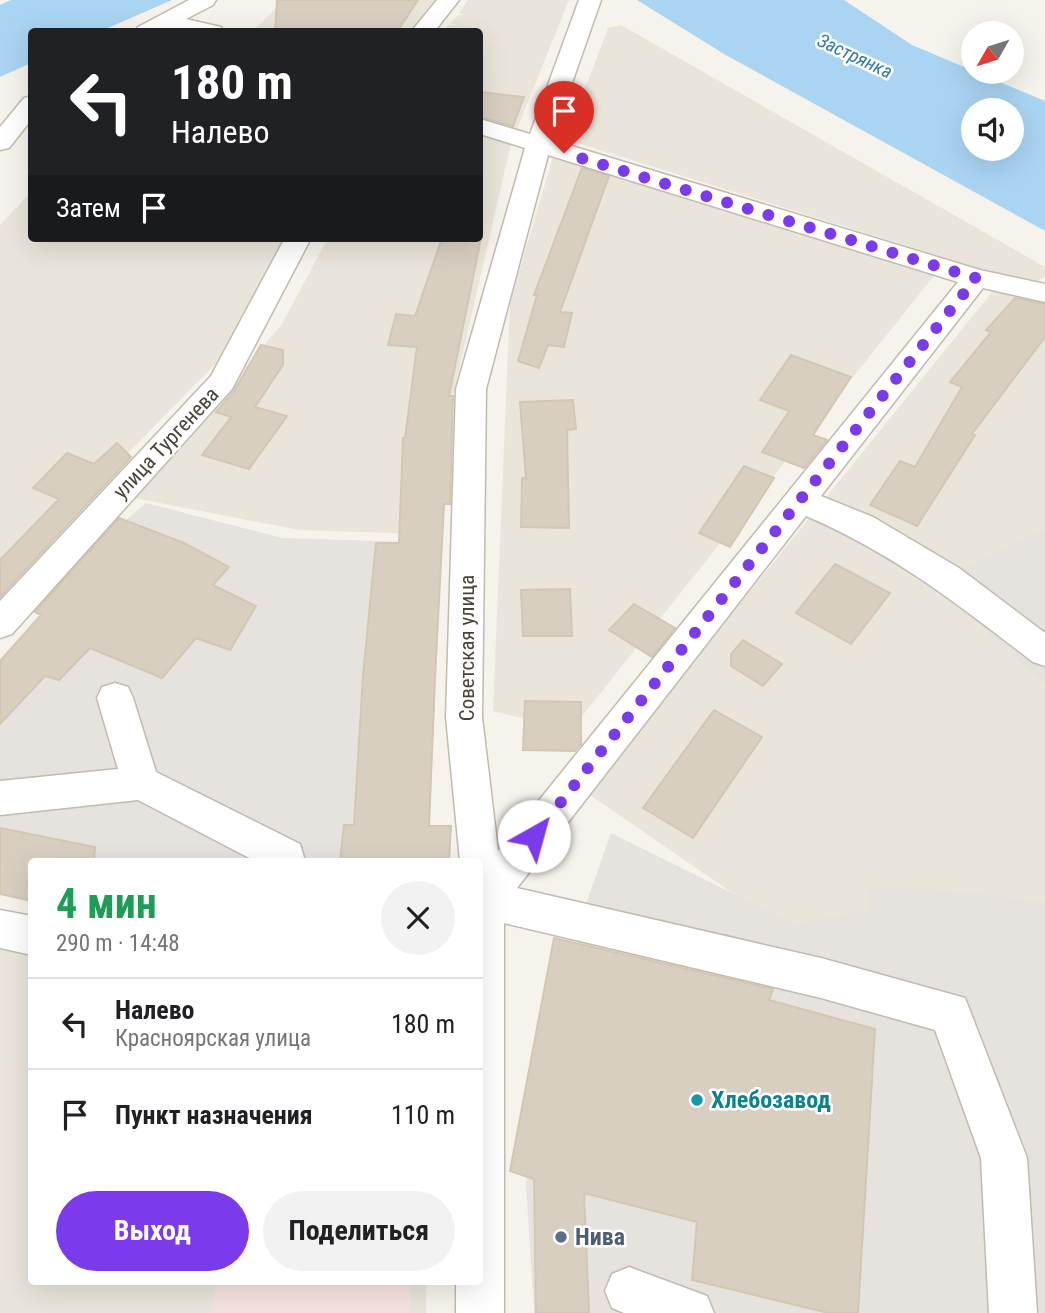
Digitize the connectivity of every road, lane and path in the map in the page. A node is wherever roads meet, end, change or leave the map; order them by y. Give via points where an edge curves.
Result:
1 (205, 0) edge
2 (448, 0) edge
3 (590, 0) edge
4 (168, 21) junction
5 (154, 28) edge
6 (197, 28) edge
7 (425, 28) edge
8 (28, 108) edge
9 (483, 127) edge
10 (0, 144) edge
11 (538, 145) junction
12 (296, 242) edge
13 (976, 278) junction
14 (1045, 293) edge
15 (800, 500) junction
16 (0, 624) edge
17 (1045, 652) edge
18 (115, 698) dead end
19 (141, 783) junction
20 (0, 798) edge
21 (286, 858) edge
22 (479, 858) edge
23 (483, 890) edge
24 (484, 899) junction
25 (0, 929) edge
26 (28, 935) edge
27 (483, 952) edge
28 (480, 1285) edge
29 (629, 1291) dead end
30 (480, 1313) edge
31 (690, 1313) edge
32 (1013, 1313) edge

1 - 4 street
2 - 7 street
3 - 11 street, Советская улица
4 - 5 street
4 - 6 street
8 - 10 street
9 - 11 street
11 - 13 street
11 - 22 street, Советская улица via 471,389 464,717
12 - 16 street, улица Тургенева via 222,382
13 - 14 street
13 - 15 street
15 - 17 street via 862,526 947,577
15 - 24 street
18 - 19 street
19 - 20 street
19 - 21 street
23 - 24 street, Советская улица
24 - 27 street, Советская улица
24 - 32 street via 950,1013 1004,1158
25 - 26 street
28 - 30 street, Советская улица
29 - 31 street

